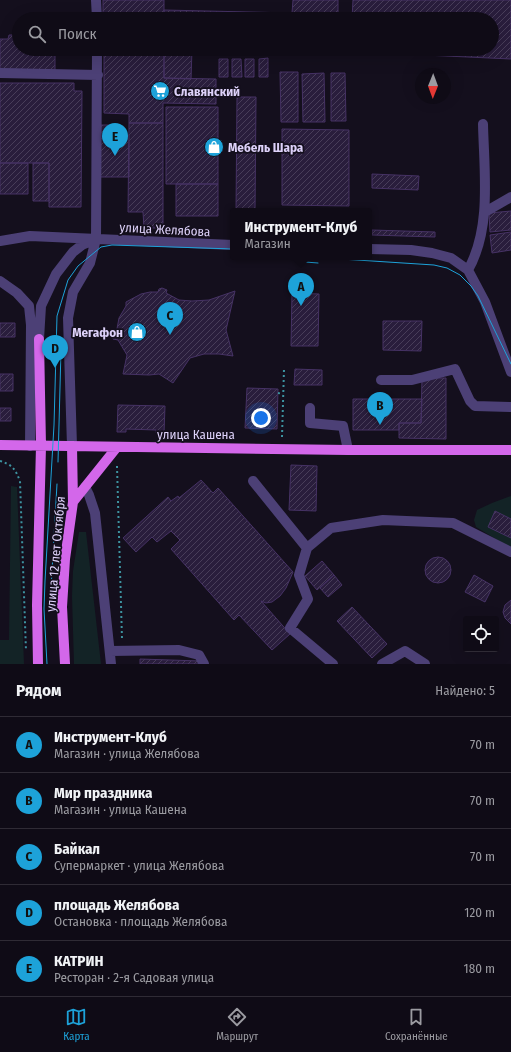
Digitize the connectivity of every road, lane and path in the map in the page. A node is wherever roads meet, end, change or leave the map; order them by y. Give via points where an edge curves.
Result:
1 (96, 0) edge
2 (97, 12) edge
3 (97, 56) edge
4 (0, 73) edge
5 (98, 74) junction
6 (484, 124) dead end
7 (511, 197) edge
8 (485, 212) junction
9 (96, 239) junction
10 (0, 241) edge
11 (230, 245) edge
12 (372, 249) edge
13 (468, 270) junction
14 (0, 281) edge
15 (29, 306) junction
16 (41, 306) junction
17 (39, 339) joint
18 (284, 369) dead end
19 (511, 372) edge
20 (381, 380) dead end
21 (278, 393) dead end
22 (283, 394) junction
23 (511, 407) edge
24 (310, 408) dead end
25 (282, 437) dead end
26 (0, 445) edge
27 (30, 446) junction
28 (41, 446) junction
29 (72, 446) junction
30 (117, 447) junction
31 (348, 450) junction
32 (511, 450) edge
33 (0, 461) edge
34 (117, 466) dead end
35 (253, 481) dead end
36 (85, 487) junction
37 (73, 502) junction
38 (307, 548) junction
39 (511, 552) edge
40 (122, 639) dead end
41 (110, 651) junction
42 (26, 656) dead end
43 (38, 664) edge
44 (65, 664) edge
45 (111, 664) edge
46 (204, 664) edge
47 (333, 664) edge
48 (382, 664) edge
49 (425, 664) edge

1 - 2 street
3 - 5 street
4 - 5 street
5 - 9 street
6 - 8 street
7 - 8 street
8 - 13 street via 475,257
9 - 10 street, улица Желябова via 30,236
9 - 11 street, улица Желябова
9 - 16 street via 82,245 64,263
9 - 29 street via 90,263 73,292 68,318
12 - 13 street via 432,253 451,258
13 - 19 street via 485,302
14 - 15 street via 17,293
15 - 16 street
15 - 27 street
16 - 17 street
17 - 28 main road, улица 12 лет Октября
18 - 22 path
20 - 23 street via 412,380 455,369 470,401 475,406
21 - 22 path
22 - 25 path
24 - 31 street via 310,423 343,426
26 - 27 main road, улица Кашена
27 - 28 main road, улица Кашена
28 - 29 main road, улица Кашена
28 - 43 main road, улица 12 лет Октября
29 - 30 main road, улица Кашена
29 - 37 main road, улица 12 лет Октября
30 - 31 main road, улица Кашена
30 - 36 main road
31 - 32 main road, улица Кашена
33 - 42 path via 9,464 15,470 20,481
34 - 40 path
35 - 38 street
36 - 37 main road
36 - 41 street via 94,513
37 - 44 main road, улица 12 лет Октября via 62,601
38 - 39 street via 331,528 383,520 453,523
38 - 47 street via 299,575 308,598 290,628
41 - 45 street
41 - 46 street via 179,650 199,655
48 - 49 street via 405,651

